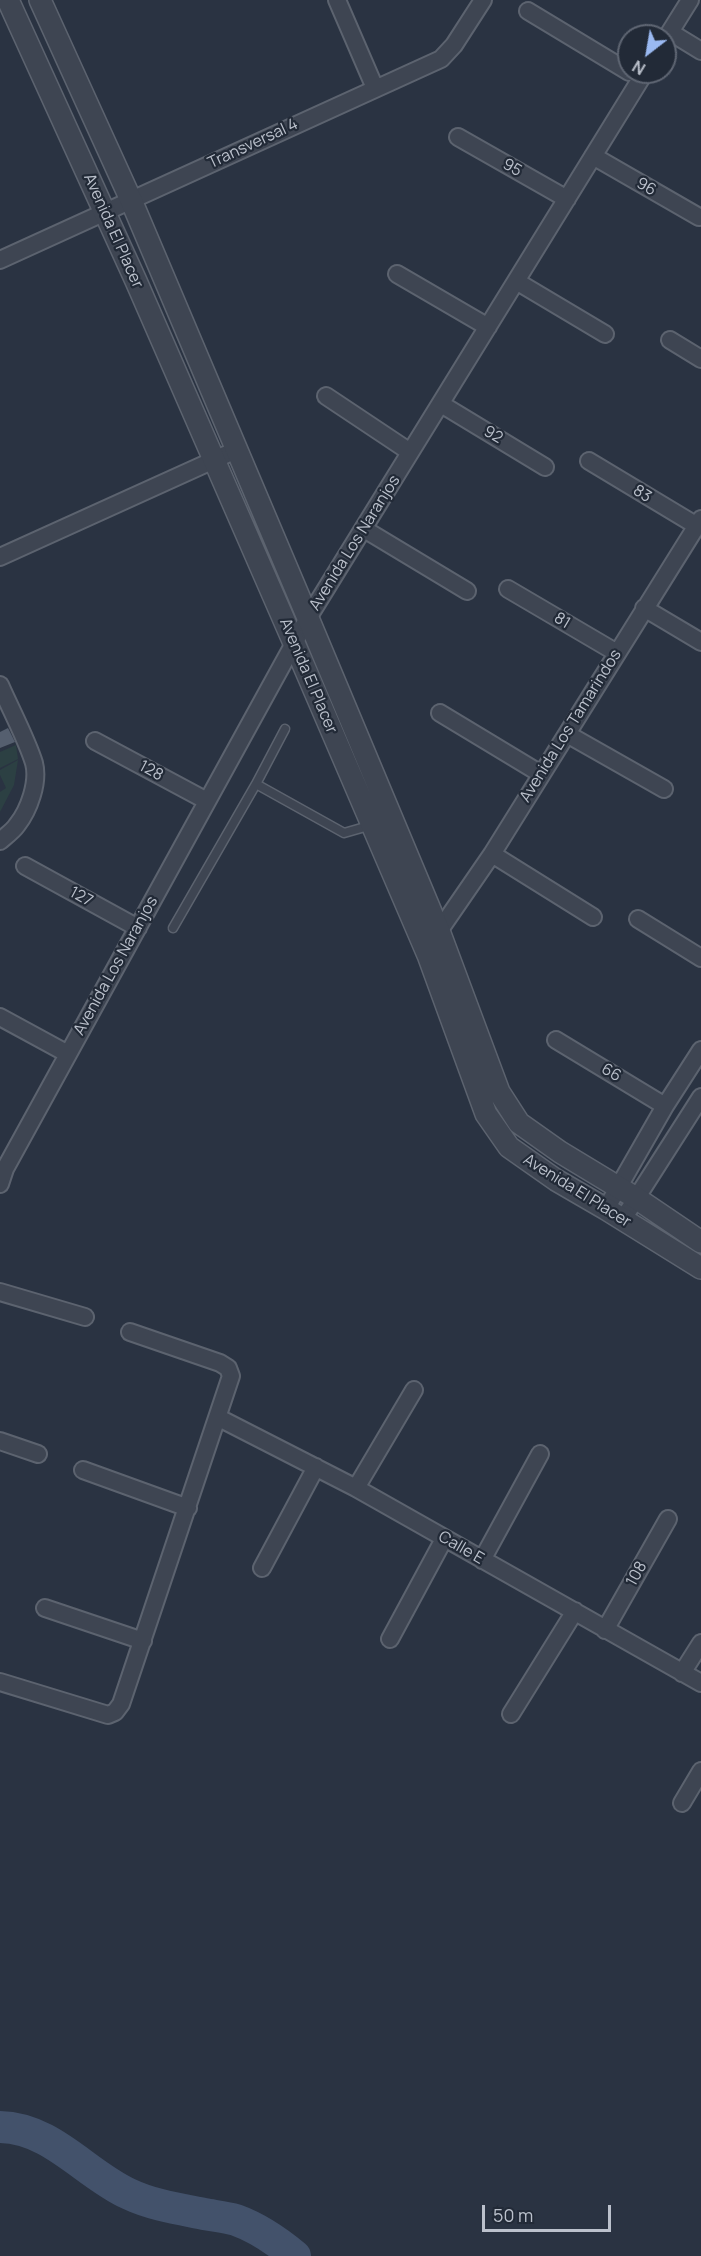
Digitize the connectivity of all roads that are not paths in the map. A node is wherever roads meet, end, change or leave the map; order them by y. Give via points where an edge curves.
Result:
1 (8, 0) edge
2 (40, 0) edge
3 (337, 0) edge
4 (483, 0) edge
5 (690, 0) edge
6 (528, 11) dead end
7 (675, 24) edge
8 (677, 40) edge
9 (701, 51) edge
10 (617, 63) edge
11 (631, 84) edge
12 (375, 88) junction
13 (458, 137) dead end
14 (593, 156) junction
15 (567, 199) junction
16 (131, 200) junction
17 (105, 212) junction
18 (699, 217) dead end
19 (0, 260) edge
20 (397, 274) dead end
21 (516, 281) junction
22 (488, 327) junction
23 (605, 333) dead end
24 (670, 340) dead end
25 (701, 359) edge
26 (326, 396) dead end
27 (441, 404) junction
28 (236, 450) junction
29 (410, 452) junction
30 (214, 459) junction
31 (589, 460) dead end
32 (545, 466) dead end
33 (699, 523) edge
34 (364, 529) junction
35 (0, 557) edge
36 (508, 589) dead end
37 (467, 591) dead end
38 (644, 608) junction
39 (309, 618) junction
40 (701, 642) edge
41 (294, 644) junction
42 (617, 653) junction
43 (0, 685) edge
44 (440, 713) dead end
45 (285, 729) dead end
46 (567, 734) junction
47 (95, 741) dead end
48 (541, 774) junction
49 (256, 784) junction
50 (664, 789) dead end
51 (207, 801) junction
52 (372, 825) junction
53 (0, 841) edge
54 (492, 854) junction
55 (25, 866) dead end
56 (593, 917) dead end
57 (638, 919) dead end
58 (138, 928) junction
59 (173, 928) dead end
60 (439, 931) junction
61 (701, 958) edge
62 (0, 1017) edge
63 (556, 1040) dead end
64 (701, 1050) edge
65 (68, 1054) junction
66 (701, 1097) edge
67 (666, 1106) junction
68 (694, 1124) edge
69 (0, 1184) edge
70 (618, 1187) junction
71 (636, 1198) junction
72 (615, 1214) junction
73 (701, 1242) edge
74 (701, 1268) edge
75 (0, 1292) edge
76 (85, 1317) dead end
77 (130, 1332) dead end
78 (414, 1390) dead end
79 (219, 1418) junction
80 (0, 1441) edge
81 (38, 1454) dead end
82 (540, 1454) dead end
83 (316, 1467) junction
84 (83, 1470) dead end
85 (356, 1488) junction
86 (188, 1508) junction
87 (668, 1519) dead end
88 (444, 1539) junction
89 (482, 1560) junction
90 (262, 1568) dead end
91 (45, 1608) dead end
92 (575, 1611) junction
93 (606, 1630) junction
94 (390, 1639) dead end
95 (143, 1641) junction
96 (701, 1642) edge
97 (682, 1673) junction
98 (0, 1682) edge
99 (701, 1683) edge
100 (511, 1714) dead end
101 (701, 1771) edge
102 (682, 1803) dead end

1 - 17 street, Avenida El Placer
2 - 16 street, Avenida El Placer
3 - 12 street
4 - 12 street, Transversal 4 via 441,59
5 - 7 street
6 - 10 street
8 - 9 street
11 - 14 street, Avenida Los Naranjos
12 - 16 street, Transversal 4
13 - 15 street, 95
14 - 15 street, Avenida Los Naranjos
14 - 18 street, 96
15 - 21 street, Avenida Los Naranjos
16 - 17 street, Transversal 4
16 - 28 street, Avenida El Placer
17 - 19 street, Transversal 4
17 - 30 street, Avenida El Placer
20 - 22 street
21 - 22 street, Avenida Los Naranjos
21 - 23 street
22 - 27 street, Avenida Los Naranjos
24 - 25 street
26 - 29 street
27 - 29 street, Avenida Los Naranjos
27 - 32 street, 92
28 - 30 street
28 - 39 street, Avenida El Placer
29 - 34 street, Avenida Los Naranjos
30 - 35 street
30 - 41 street, Avenida El Placer
31 - 33 street, 83
33 - 38 street, Avenida Los Tamarindos
34 - 37 street
34 - 39 street, Avenida Los Naranjos
36 - 42 street, 81
38 - 40 street
38 - 42 street, Avenida Los Tamarindos
39 - 41 street, Avenida Los Naranjos
39 - 60 street, Avenida El Placer
41 - 51 street, Avenida Los Naranjos
41 - 52 street, Avenida El Placer
42 - 46 street, Avenida Los Tamarindos
43 - 53 street via 34,764 34,782 24,816
44 - 48 street
45 - 49 lane
46 - 48 street, Avenida Los Tamarindos
46 - 50 street
47 - 51 street, 128
48 - 54 street, Avenida Los Tamarindos
49 - 52 lane via 344,833
49 - 59 lane
51 - 58 street, Avenida Los Naranjos
52 - 72 street, Avenida El Placer via 428,955 486,1114 509,1147
54 - 56 street
54 - 60 street, Avenida Los Tamarindos
55 - 58 street, 127
57 - 61 street
58 - 65 street, Avenida Los Naranjos
60 - 70 street, Avenida El Placer via 499,1092 519,1123
62 - 65 street
63 - 67 street, 66
64 - 67 street
65 - 69 street, Avenida Los Naranjos
66 - 68 street
67 - 70 street
68 - 71 street
70 - 71 street, Avenida El Placer
70 - 72 street
71 - 72 street
71 - 73 street, Avenida El Placer
72 - 74 street, Avenida El Placer
75 - 76 street
77 - 79 street via 228,1368 231,1376
78 - 85 street
79 - 83 street, Calle E
79 - 86 street
80 - 81 street
82 - 89 street
83 - 85 street, Calle E
83 - 90 street
84 - 86 street
85 - 88 street, Calle E
86 - 95 street
87 - 93 street, 108
88 - 89 street, Calle E
88 - 94 street
89 - 92 street, Calle E
91 - 95 street
92 - 93 street, Calle E
92 - 100 street
93 - 97 street, Calle E
95 - 98 street via 120,1704 108,1715
96 - 97 street
97 - 99 street, Calle E
101 - 102 street

